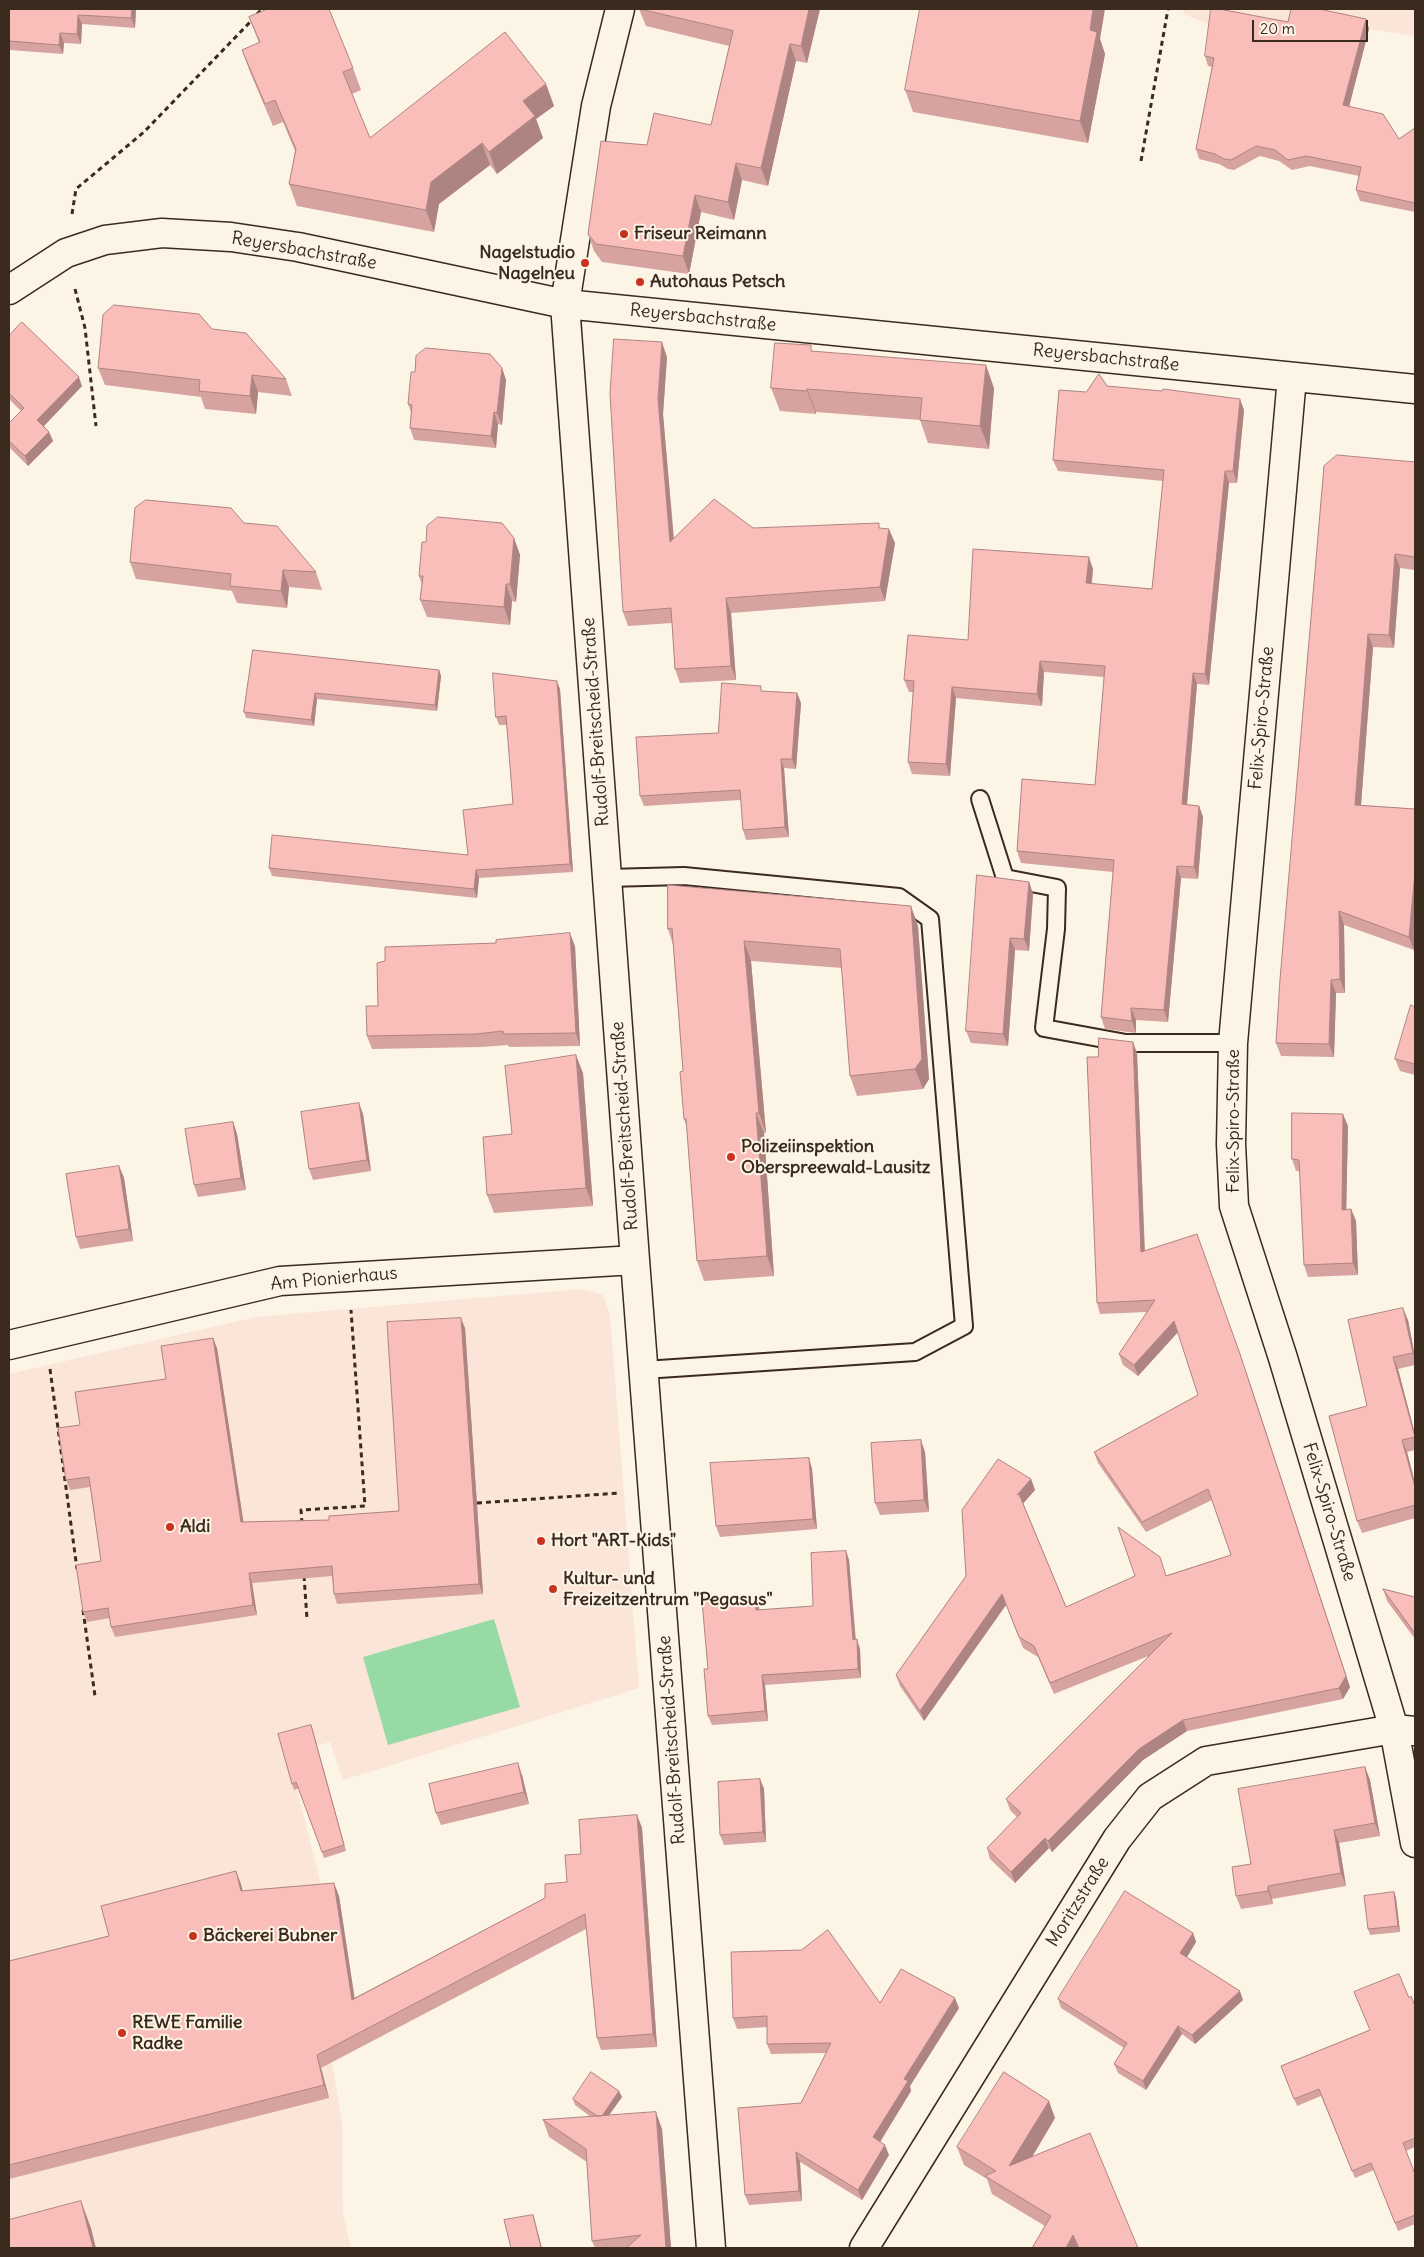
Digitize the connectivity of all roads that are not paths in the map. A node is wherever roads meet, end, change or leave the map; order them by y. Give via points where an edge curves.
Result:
1 (620, 9) edge
2 (9, 290) edge
3 (565, 304) junction
4 (1292, 376) junction
5 (1415, 389) edge
6 (980, 799) dead end
7 (608, 878) junction
8 (1233, 1043) junction
9 (635, 1260) junction
10 (9, 1345) edge
11 (644, 1370) junction
12 (1404, 1730) edge
13 (1415, 1843) edge
14 (711, 2248) edge
15 (864, 2248) edge

1 - 3 street, Rudolf-Breitscheid-Straße via 596,106
2 - 3 street, Reyersbachstraße via 66,253 105,240 162,233 231,237 298,247
3 - 4 street, Reyersbachstraße
3 - 7 street, Rudolf-Breitscheid-Straße
4 - 5 street, Reyersbachstraße
4 - 8 street, Felix-Spiro-Straße
6 - 8 lane via 1004,878 1057,888 1056,929 1044,1028 1126,1044
7 - 9 street, Rudolf-Breitscheid-Straße
7 - 11 lane via 684,876 899,897 930,919 964,1326 915,1352
8 - 12 street, Felix-Spiro-Straße via 1231,1144 1234,1206
9 - 10 street, Am Pionierhaus via 280,1281
9 - 11 street, Rudolf-Breitscheid-Straße
11 - 14 street, Rudolf-Breitscheid-Straße
12 - 13 street, Felix-Spiro-Straße
12 - 15 street, Moritzstraße via 1206,1761 1150,1797 1117,1839

